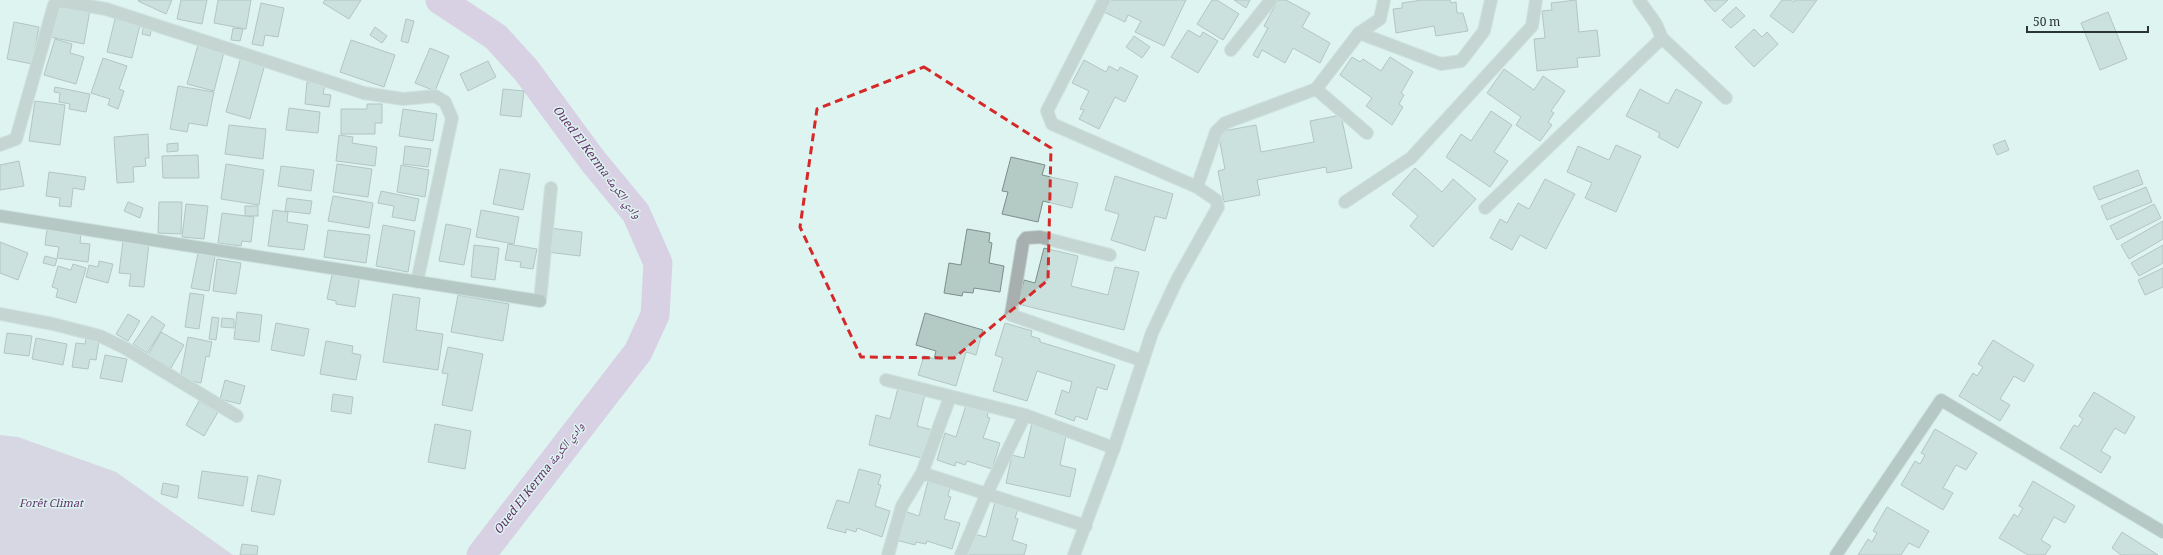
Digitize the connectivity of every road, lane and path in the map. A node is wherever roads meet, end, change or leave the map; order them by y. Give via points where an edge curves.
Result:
1 (1104, 0) edge
2 (1271, 0) edge
3 (1384, 0) edge
4 (1491, 0) edge
5 (1536, 0) edge
6 (1638, 0) edge
7 (1359, 33) junction
8 (1662, 38) junction
9 (1231, 50) dead end
10 (1316, 89) junction
11 (1726, 98) dead end
12 (1367, 133) dead end
13 (0, 145) edge
14 (1197, 187) junction
15 (550, 188) dead end
16 (1345, 202) dead end
17 (1485, 208) dead end
18 (0, 216) edge
19 (1110, 255) dead end
20 (417, 282) junction
21 (0, 314) edge
22 (1143, 361) junction
23 (886, 380) dead end
24 (950, 397) junction
25 (1025, 415) junction
26 (237, 416) dead end
27 (1114, 448) junction
28 (922, 473) junction
29 (987, 493) junction
30 (1086, 526) junction
31 (2163, 532) edge
32 (888, 555) edge
33 (961, 555) edge
34 (1074, 555) edge
35 (1836, 555) edge

1 - 14 street via 1047,111 1052,124
2 - 9 street
3 - 7 street via 1380,19
4 - 7 street via 1484,31 1461,61 1442,64
5 - 16 street via 1532,26 1411,158
6 - 8 street via 1656,24
7 - 10 street
8 - 11 street
8 - 17 street
10 - 12 street
10 - 14 street via 1225,123 1216,132
13 - 20 street via 16,139 54,5 59,1 106,9 364,93 403,100 435,96 445,102 452,118
14 - 22 street via 1216,200 1218,206 1177,280 1152,333
15 - 20 street via 540,301
18 - 20 street
19 - 22 street via 1040,238 1026,238 1023,242 1011,315
21 - 26 street via 100,336 126,348
22 - 27 street
23 - 24 street
24 - 25 street
24 - 28 street
25 - 27 street
25 - 29 street
27 - 30 street
28 - 29 street
28 - 32 street via 902,506
29 - 30 street
29 - 33 street
30 - 34 street
31 - 35 street via 1941,400

